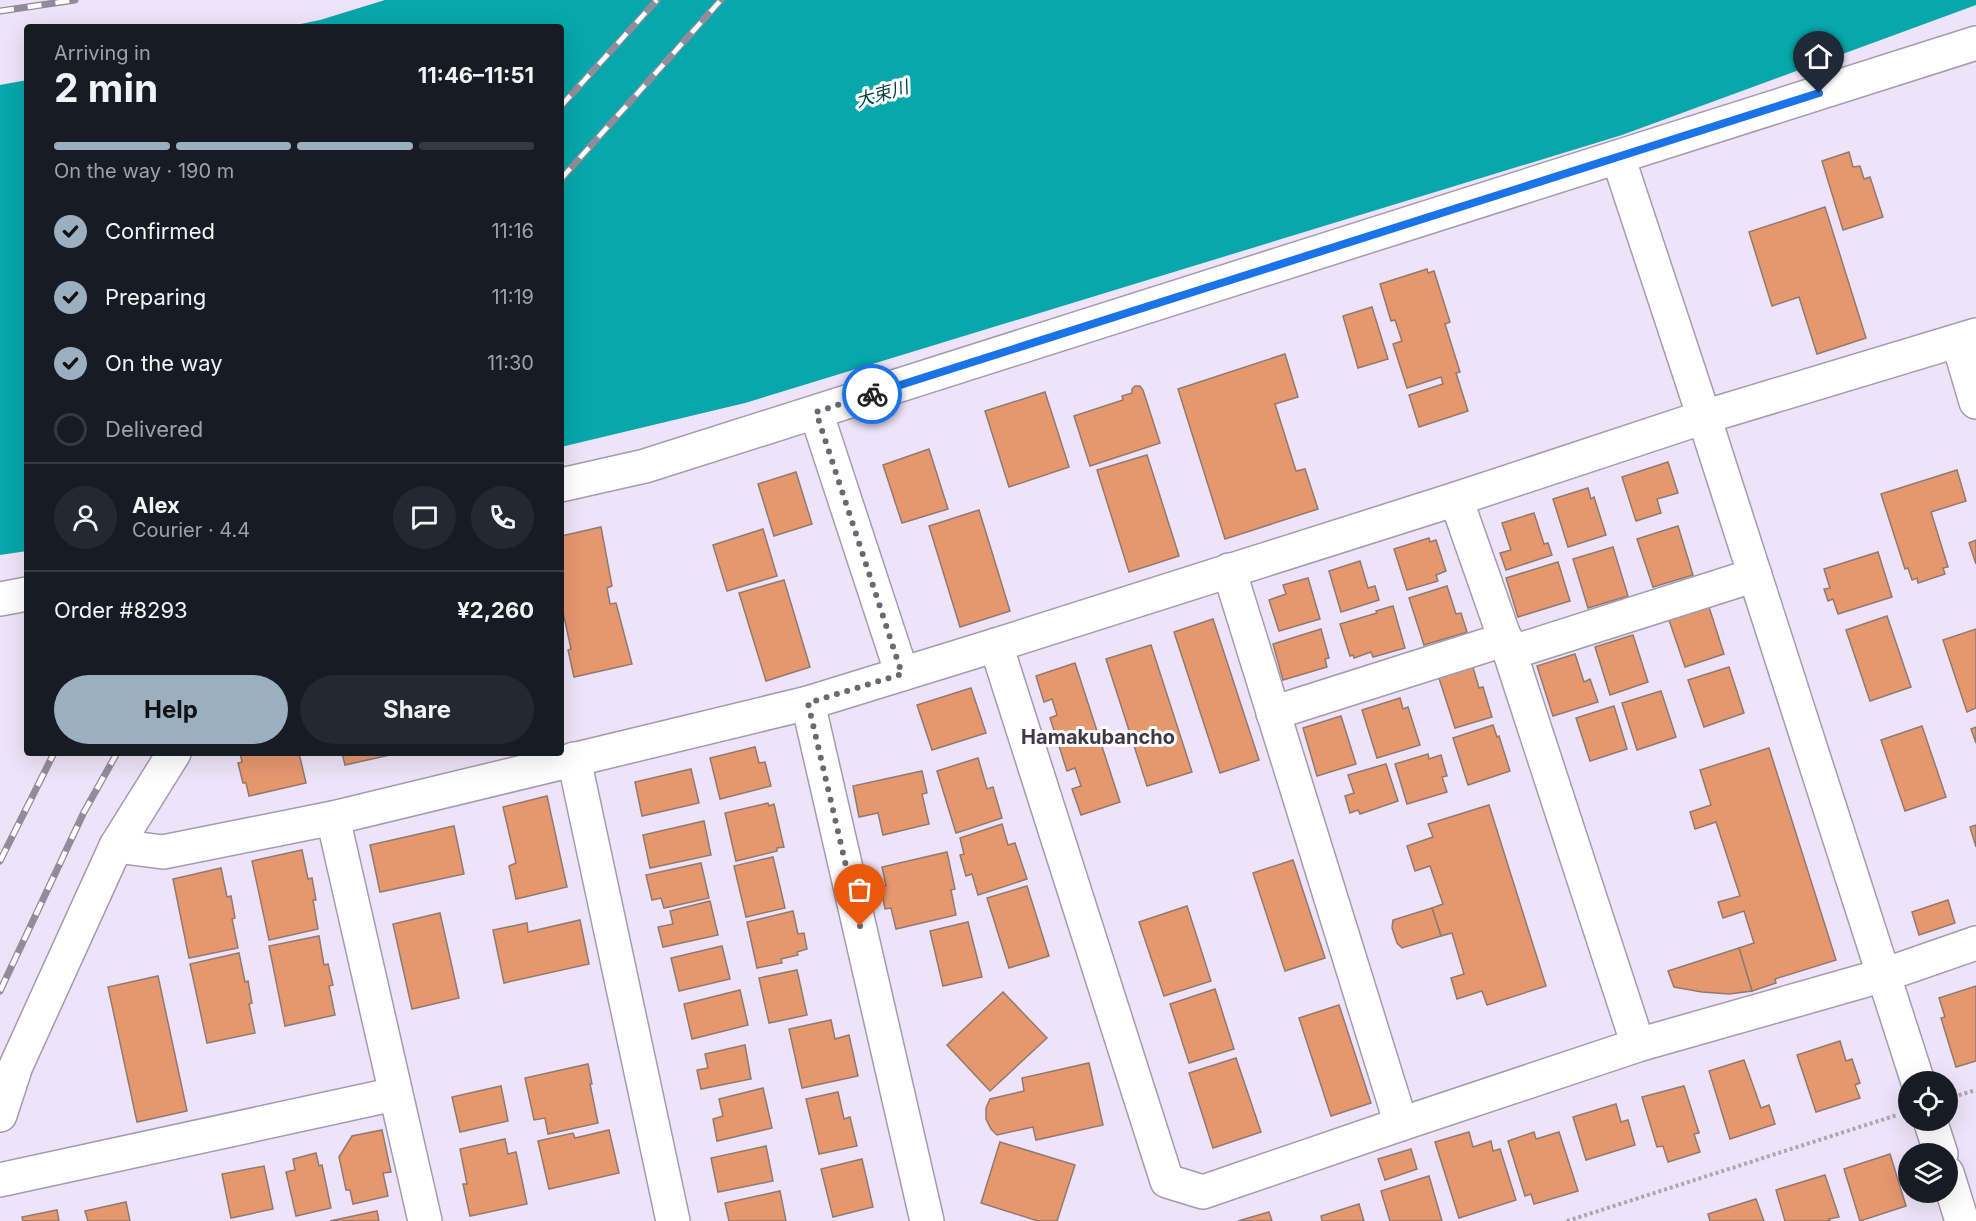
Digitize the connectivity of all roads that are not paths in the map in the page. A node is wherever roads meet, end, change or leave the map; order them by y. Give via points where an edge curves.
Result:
1 (1976, 43) edge
2 (1617, 157) junction
3 (1967, 338) edge
4 (1976, 402) edge
5 (816, 412) junction
6 (1704, 417) junction
7 (564, 483) edge
8 (1456, 499) junction
9 (1229, 570) junction
10 (1755, 575) junction
11 (24, 595) edge
12 (0, 599) edge
13 (996, 645) junction
14 (1508, 646) junction
15 (902, 674) junction
16 (808, 703) junction
17 (1273, 713) junction
18 (172, 756) edge
19 (574, 759) junction
20 (333, 818) junction
21 (116, 846) junction
22 (1976, 943) edge
23 (1884, 975) junction
24 (1638, 1045) junction
25 (1915, 1071) edge
26 (395, 1094) junction
27 (0, 1115) edge
28 (1401, 1124) junction
29 (0, 1180) edge
30 (1956, 1203) edge
31 (425, 1221) edge
32 (673, 1221) edge
33 (927, 1221) edge
34 (1962, 1221) edge

1 - 2 street
2 - 5 street
2 - 6 street
3 - 4 street
3 - 6 street
5 - 7 street via 645,466
5 - 15 street
6 - 8 street
6 - 10 street
8 - 9 street
8 - 14 street
9 - 13 street
9 - 17 street
10 - 14 street
10 - 23 street
11 - 12 street
13 - 15 street
13 - 28 street via 1167,1181 1203,1192
14 - 17 street
14 - 24 street
15 - 16 street
16 - 19 street
16 - 33 street
17 - 28 street
18 - 21 street
19 - 20 street
19 - 32 street
20 - 21 street via 163,852
20 - 26 street
21 - 27 street via 16,1066
22 - 23 street
23 - 24 street
23 - 25 street
24 - 28 street
26 - 29 street
26 - 31 street
30 - 34 street

